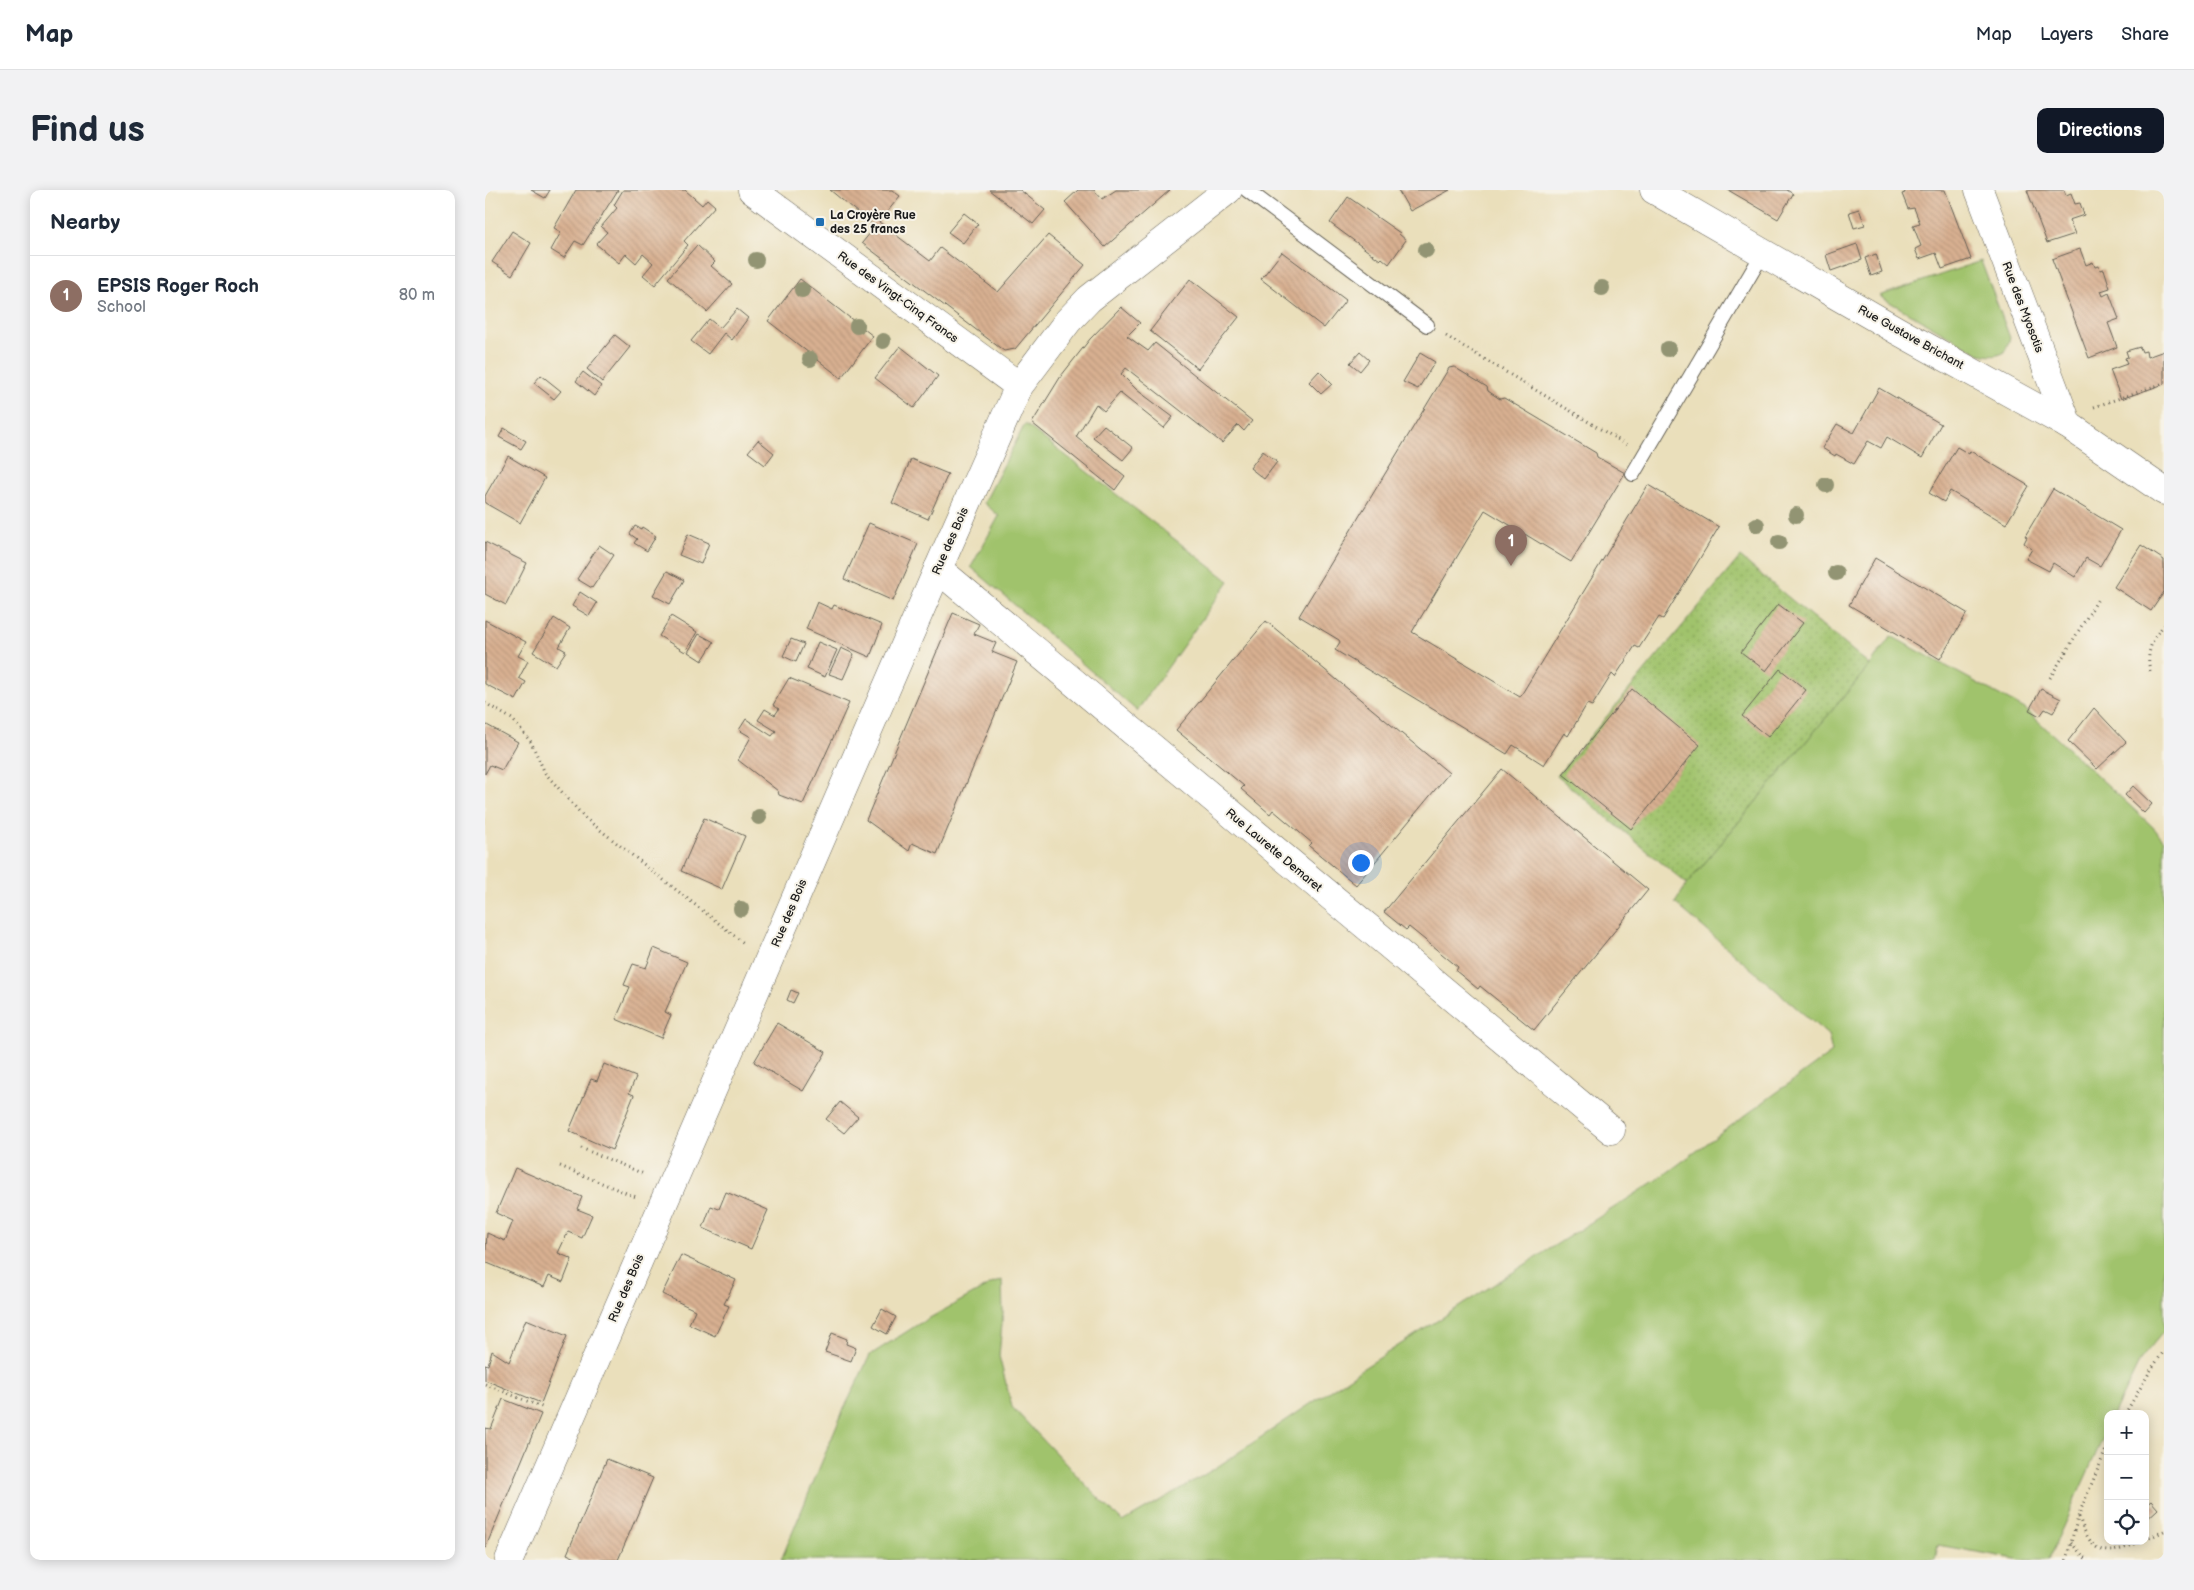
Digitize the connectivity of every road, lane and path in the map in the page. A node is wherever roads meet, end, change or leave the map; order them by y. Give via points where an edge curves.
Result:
1 (752, 190) edge
2 (1229, 190) edge
3 (1247, 190) edge
4 (1654, 190) edge
5 (1979, 190) edge
6 (1763, 253) junction
7 (1427, 325) joint
8 (2164, 383) edge
9 (1019, 386) junction
10 (2067, 420) junction
11 (1644, 455) junction
12 (1633, 474) dead end
13 (2164, 491) edge
14 (937, 569) junction
15 (2098, 599) dead end
16 (2164, 625) edge
17 (2150, 671) dead end
18 (2050, 678) dead end
19 (485, 703) edge
20 (767, 962) junction
21 (1611, 1130) dead end
22 (581, 1148) dead end
23 (560, 1166) dead end
24 (665, 1196) junction
25 (2164, 1351) edge
26 (485, 1384) edge
27 (2127, 1410) edge
28 (572, 1413) junction
29 (2104, 1452) edge
30 (2079, 1516) junction
31 (2164, 1532) edge
32 (2149, 1538) edge
33 (2071, 1543) junction
34 (2133, 1545) edge
35 (509, 1560) edge
36 (2066, 1560) edge
37 (2087, 1560) edge

1 - 9 street, Rue des Vingt-Cinq Francs
2 - 9 street, Rue des Bois via 1089,299 1068,321
3 - 7 lane
4 - 6 street, Rue Gustave Brichant
5 - 10 street, Rue des Myosotis
6 - 10 street, Rue Gustave Brichant
6 - 11 lane
7 - 11 path
8 - 10 path
9 - 14 street, Rue des Bois
10 - 13 street, Rue Gustave Brichant
11 - 12 lane
14 - 20 street, Rue des Bois
14 - 21 street, Rue Laurette Demaret
15 - 18 path
16 - 17 path via 2148,652
19 - 20 path, Rue des Bois via 512,719 531,742 545,774 585,818
20 - 24 street, Rue des Bois
22 - 24 path
23 - 24 path
24 - 28 street, Rue des Bois
25 - 27 path
26 - 28 path via 543,1408
28 - 35 street, Rue des Bois
29 - 30 path
30 - 33 path
30 - 34 path via 2086,1538 2095,1547 2106,1552
31 - 32 path
33 - 36 path
33 - 37 path

